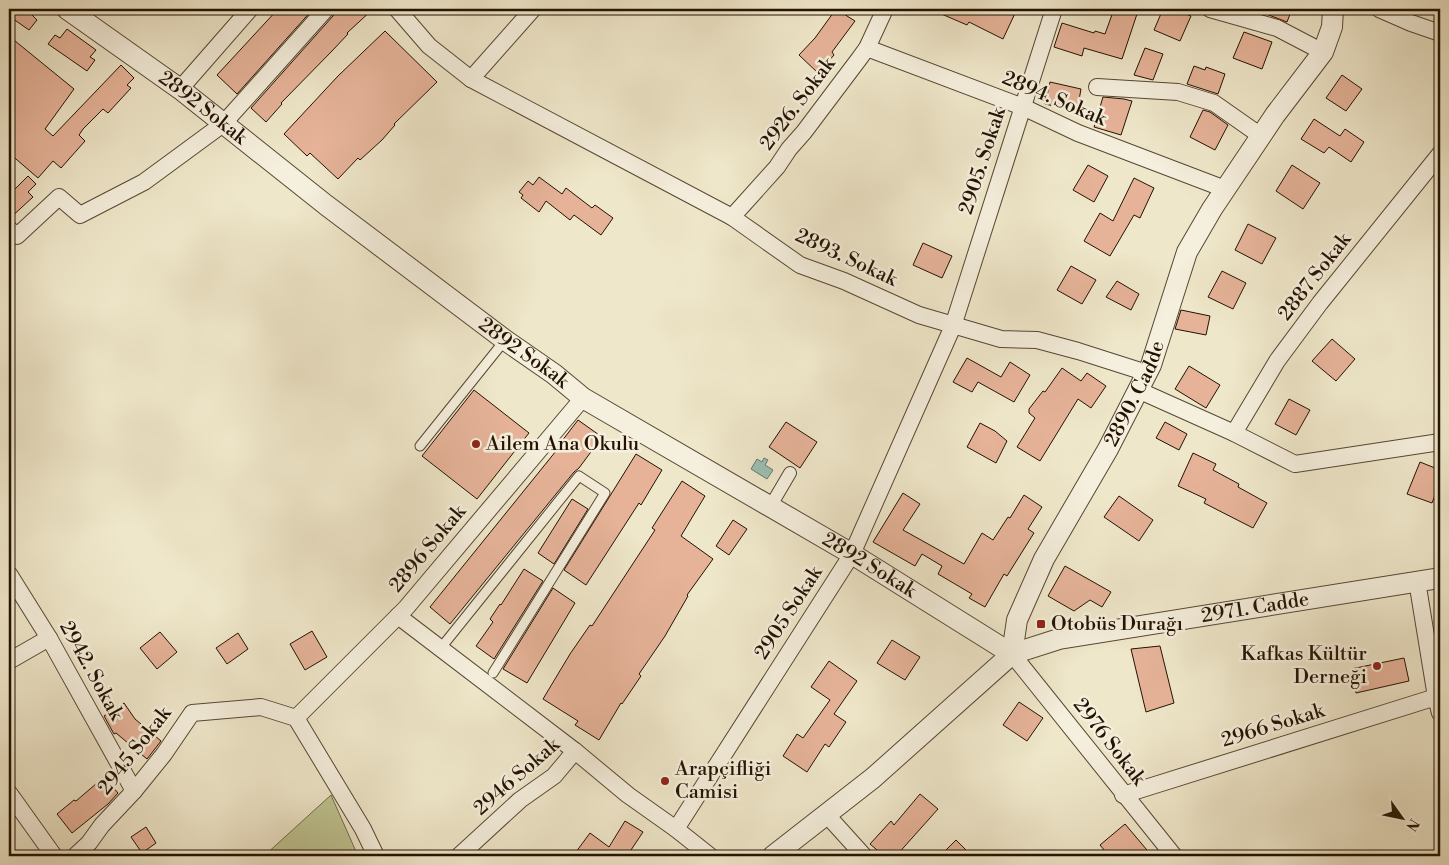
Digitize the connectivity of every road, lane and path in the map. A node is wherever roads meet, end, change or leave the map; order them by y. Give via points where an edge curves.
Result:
1 (67, 9) edge
2 (250, 9) edge
3 (326, 9) edge
4 (397, 9) edge
5 (533, 9) edge
6 (885, 9) edge
7 (1054, 9) edge
8 (1210, 9) edge
9 (1333, 9) edge
10 (1379, 9) edge
11 (1440, 33) edge
12 (867, 48) junction
13 (1323, 52) junction
14 (471, 79) junction
15 (1097, 87) dead end
16 (180, 89) junction
17 (1023, 107) junction
18 (223, 124) junction
19 (1261, 136) junction
20 (1440, 154) edge
21 (1225, 189) junction
22 (732, 217) junction
23 (9, 229) edge
24 (953, 326) junction
25 (505, 340) junction
26 (1142, 382) junction
27 (583, 398) junction
28 (1234, 432) junction
29 (1440, 442) edge
30 (420, 446) dead end
31 (790, 473) dead end
32 (770, 507) junction
33 (852, 554) junction
34 (9, 574) edge
35 (1440, 578) edge
36 (1418, 581) junction
37 (398, 616) junction
38 (49, 638) junction
39 (440, 649) junction
40 (1012, 654) junction
41 (9, 661) edge
42 (493, 672) dead end
43 (1439, 702) edge
44 (296, 718) junction
45 (575, 751) junction
46 (134, 791) junction
47 (9, 793) edge
48 (1123, 795) junction
49 (826, 814) junction
50 (676, 829) junction
51 (54, 856) edge
52 (75, 856) edge
53 (376, 856) edge
54 (459, 856) edge
55 (710, 856) edge
56 (774, 856) edge
57 (864, 856) edge
58 (1174, 856) edge

1 - 16 street, 2892 Sokak
2 - 16 street
3 - 18 street
4 - 14 street, 2893. Sokak via 428,46
5 - 14 street
6 - 12 street, 2926. Sokak
7 - 17 street, 2905. Sokak
8 - 13 street via 1277,28
9 - 13 street, 2890. Cadde via 1332,27
10 - 11 street
12 - 17 street, 2894. Sokak
12 - 22 street, 2926. Sokak via 777,167
13 - 19 street, 2890. Cadde
14 - 22 street, 2893. Sokak
15 - 19 street via 1178,92 1214,103
16 - 18 street, 2892 Sokak
17 - 21 street, 2894. Sokak via 1078,133
17 - 24 street, 2905. Sokak
18 - 23 street via 144,182 80,215 59,197 16,236
18 - 25 street, 2892 Sokak
19 - 21 street, 2890. Cadde
20 - 28 street, 2887 Sokak via 1298,332
21 - 26 street, 2890. Cadde via 1188,252 1151,365
22 - 24 street, 2893. Sokak via 800,265 844,281 919,316
24 - 26 street, 2893. Sokak via 1001,339 1037,340 1078,351
24 - 33 street, 2905 Sokak
25 - 27 street, 2892 Sokak
25 - 30 lane
26 - 28 street, 2893. Sokak
26 - 40 street, 2890. Cadde via 1108,449 1044,560 1017,620
27 - 32 street, 2892 Sokak
27 - 37 street, 2896 Sokak
28 - 29 street, 2893. Sokak via 1296,464
31 - 32 street
32 - 33 street, 2892 Sokak
33 - 40 street, 2892 Sokak
33 - 50 street, 2905 Sokak
34 - 38 street, 2942. Sokak
35 - 36 street, 2971. Cadde
36 - 40 street, 2971. Cadde via 1059,639
36 - 43 street
37 - 39 street
37 - 44 street, 2896 Sokak
38 - 41 street
38 - 46 street, 2942. Sokak
39 - 42 lane via 579,476 605,493
39 - 45 street
40 - 48 street, 2976 Sokak
40 - 49 street via 873,778
43 - 48 street, 2966 Sokak
44 - 46 street, 2945 Sokak via 261,707 192,713
44 - 53 street
45 - 50 street, 2946 Sokak
45 - 54 street, 2946 Sokak via 554,776 520,800
46 - 52 street, 2945 Sokak
47 - 51 street
48 - 58 street, 2976 Sokak
49 - 56 street
49 - 57 street
50 - 55 street, 2946 Sokak

